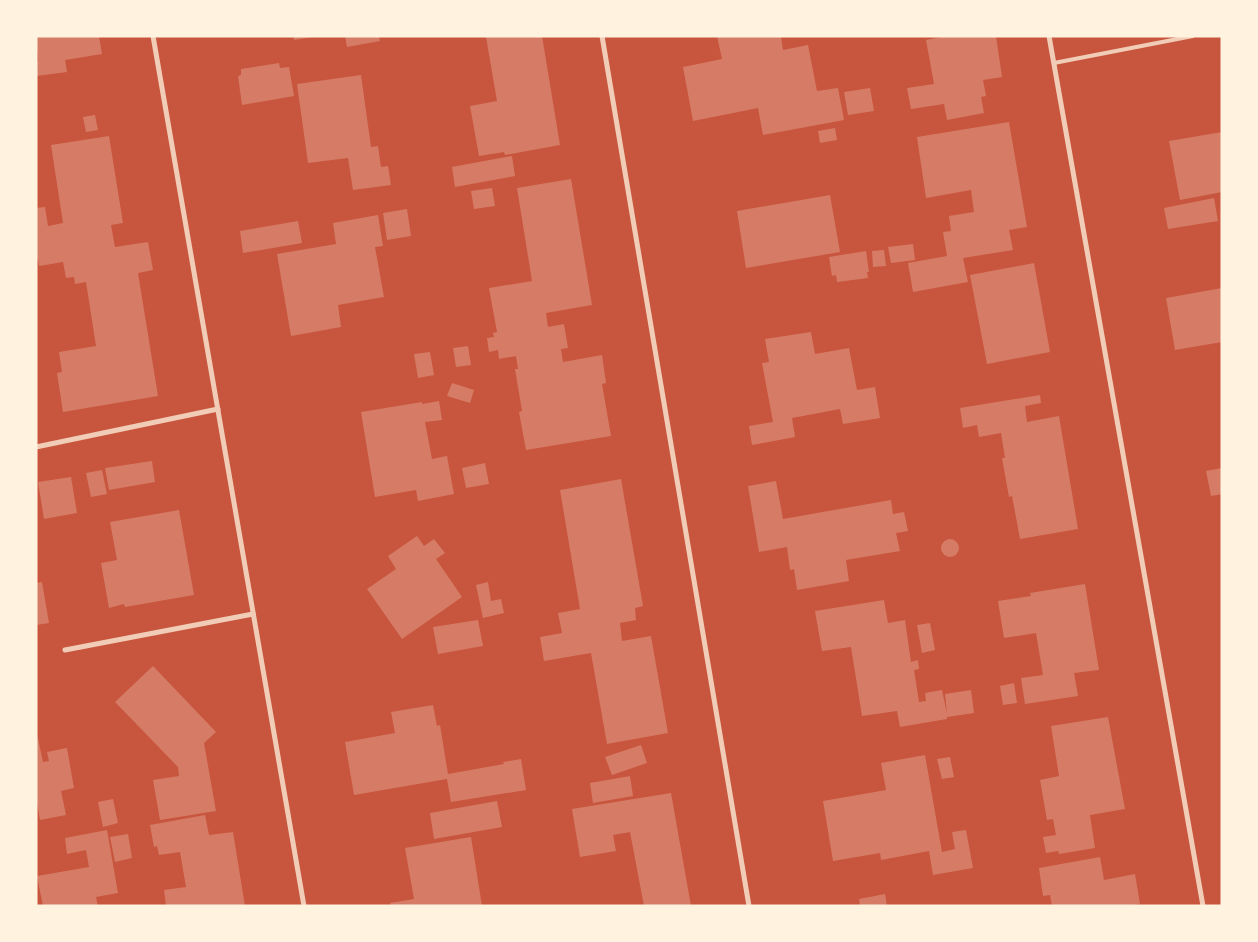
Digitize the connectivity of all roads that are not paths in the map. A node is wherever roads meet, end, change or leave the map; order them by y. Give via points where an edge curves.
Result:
1 (153, 36) edge
2 (602, 36) edge
3 (1049, 36) edge
4 (1193, 36) edge
5 (1054, 63) junction
6 (218, 408) junction
7 (36, 447) edge
8 (253, 614) junction
9 (65, 650) dead end
10 (304, 906) edge
11 (749, 906) edge
12 (1203, 906) edge

1 - 6 street
2 - 11 street
3 - 5 street
4 - 5 lane
5 - 12 street
6 - 7 street
6 - 8 street
8 - 9 street
8 - 10 street

